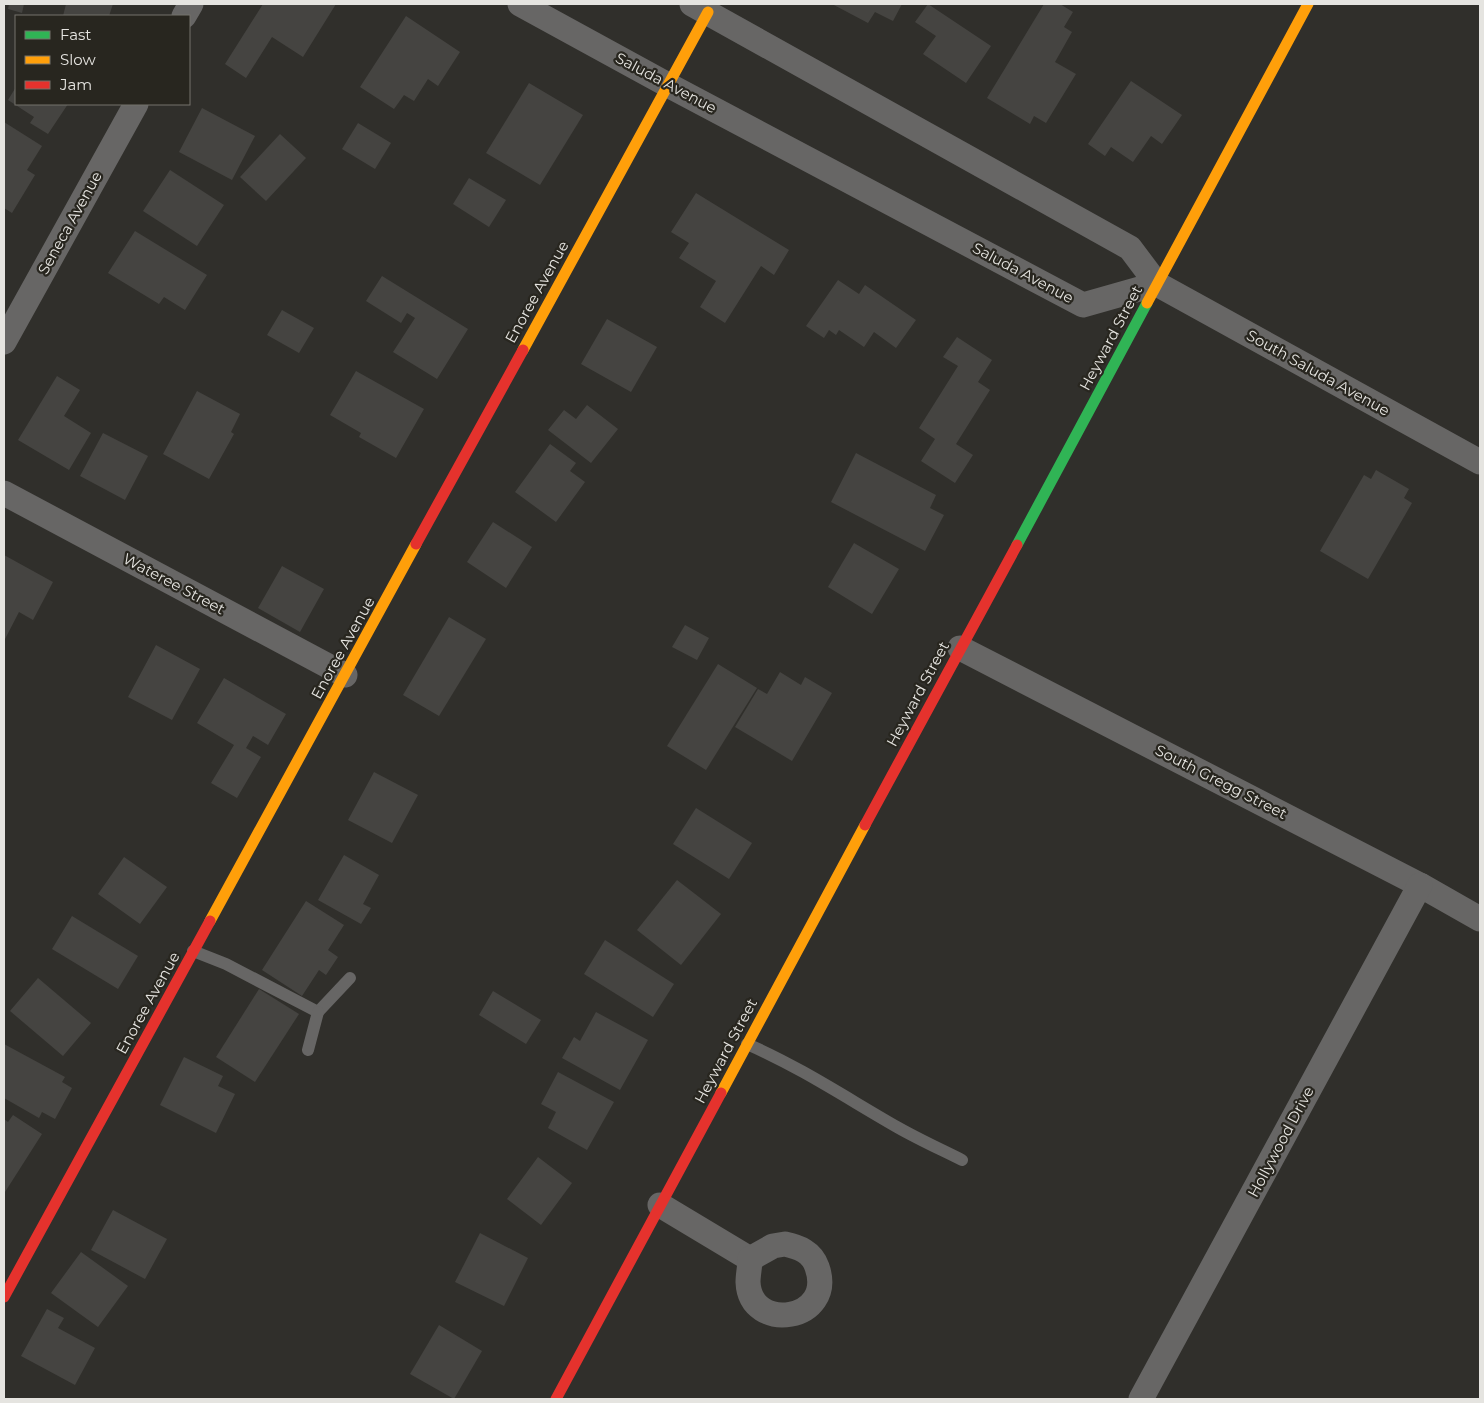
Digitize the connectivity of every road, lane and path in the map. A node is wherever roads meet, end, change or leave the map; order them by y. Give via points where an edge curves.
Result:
1 (191, 4) edge
2 (520, 4) edge
3 (1308, 4) edge
4 (700, 8) edge
5 (185, 15) edge
6 (668, 85) junction
7 (135, 105) edge
8 (1157, 284) junction
9 (4, 342) edge
10 (1480, 462) edge
11 (4, 493) edge
12 (960, 648) junction
13 (345, 675) junction
14 (1420, 885) junction
15 (1480, 919) edge
16 (193, 951) junction
17 (350, 978) dead end
18 (318, 1012) junction
19 (747, 1044) junction
20 (308, 1050) dead end
21 (962, 1160) dead end
22 (660, 1205) junction
23 (750, 1259) dead end
24 (4, 1298) edge
25 (556, 1399) edge
26 (1141, 1399) edge

1 - 5 street
2 - 6 street, Saluda Avenue
3 - 8 street, Heyward Street
4 - 6 street, Enoree Avenue
4 - 8 street via 1130,248
6 - 8 street, Saluda Avenue via 1083,305
6 - 13 street, Enoree Avenue
7 - 9 street, Seneca Avenue
8 - 10 street, South Saluda Avenue
8 - 12 street, Heyward Street
11 - 13 street, Wateree Street
12 - 14 street, South Gregg Street
12 - 19 street, Heyward Street
13 - 16 street, Enoree Avenue
14 - 15 street, South Gregg Street
14 - 26 street, Hollywood Drive
16 - 18 lane via 226,964
16 - 24 street, Enoree Avenue
17 - 18 lane
18 - 20 lane
19 - 21 lane via 771,1054 899,1128
19 - 22 street, Heyward Street
22 - 23 street
22 - 25 street, Heyward Street

